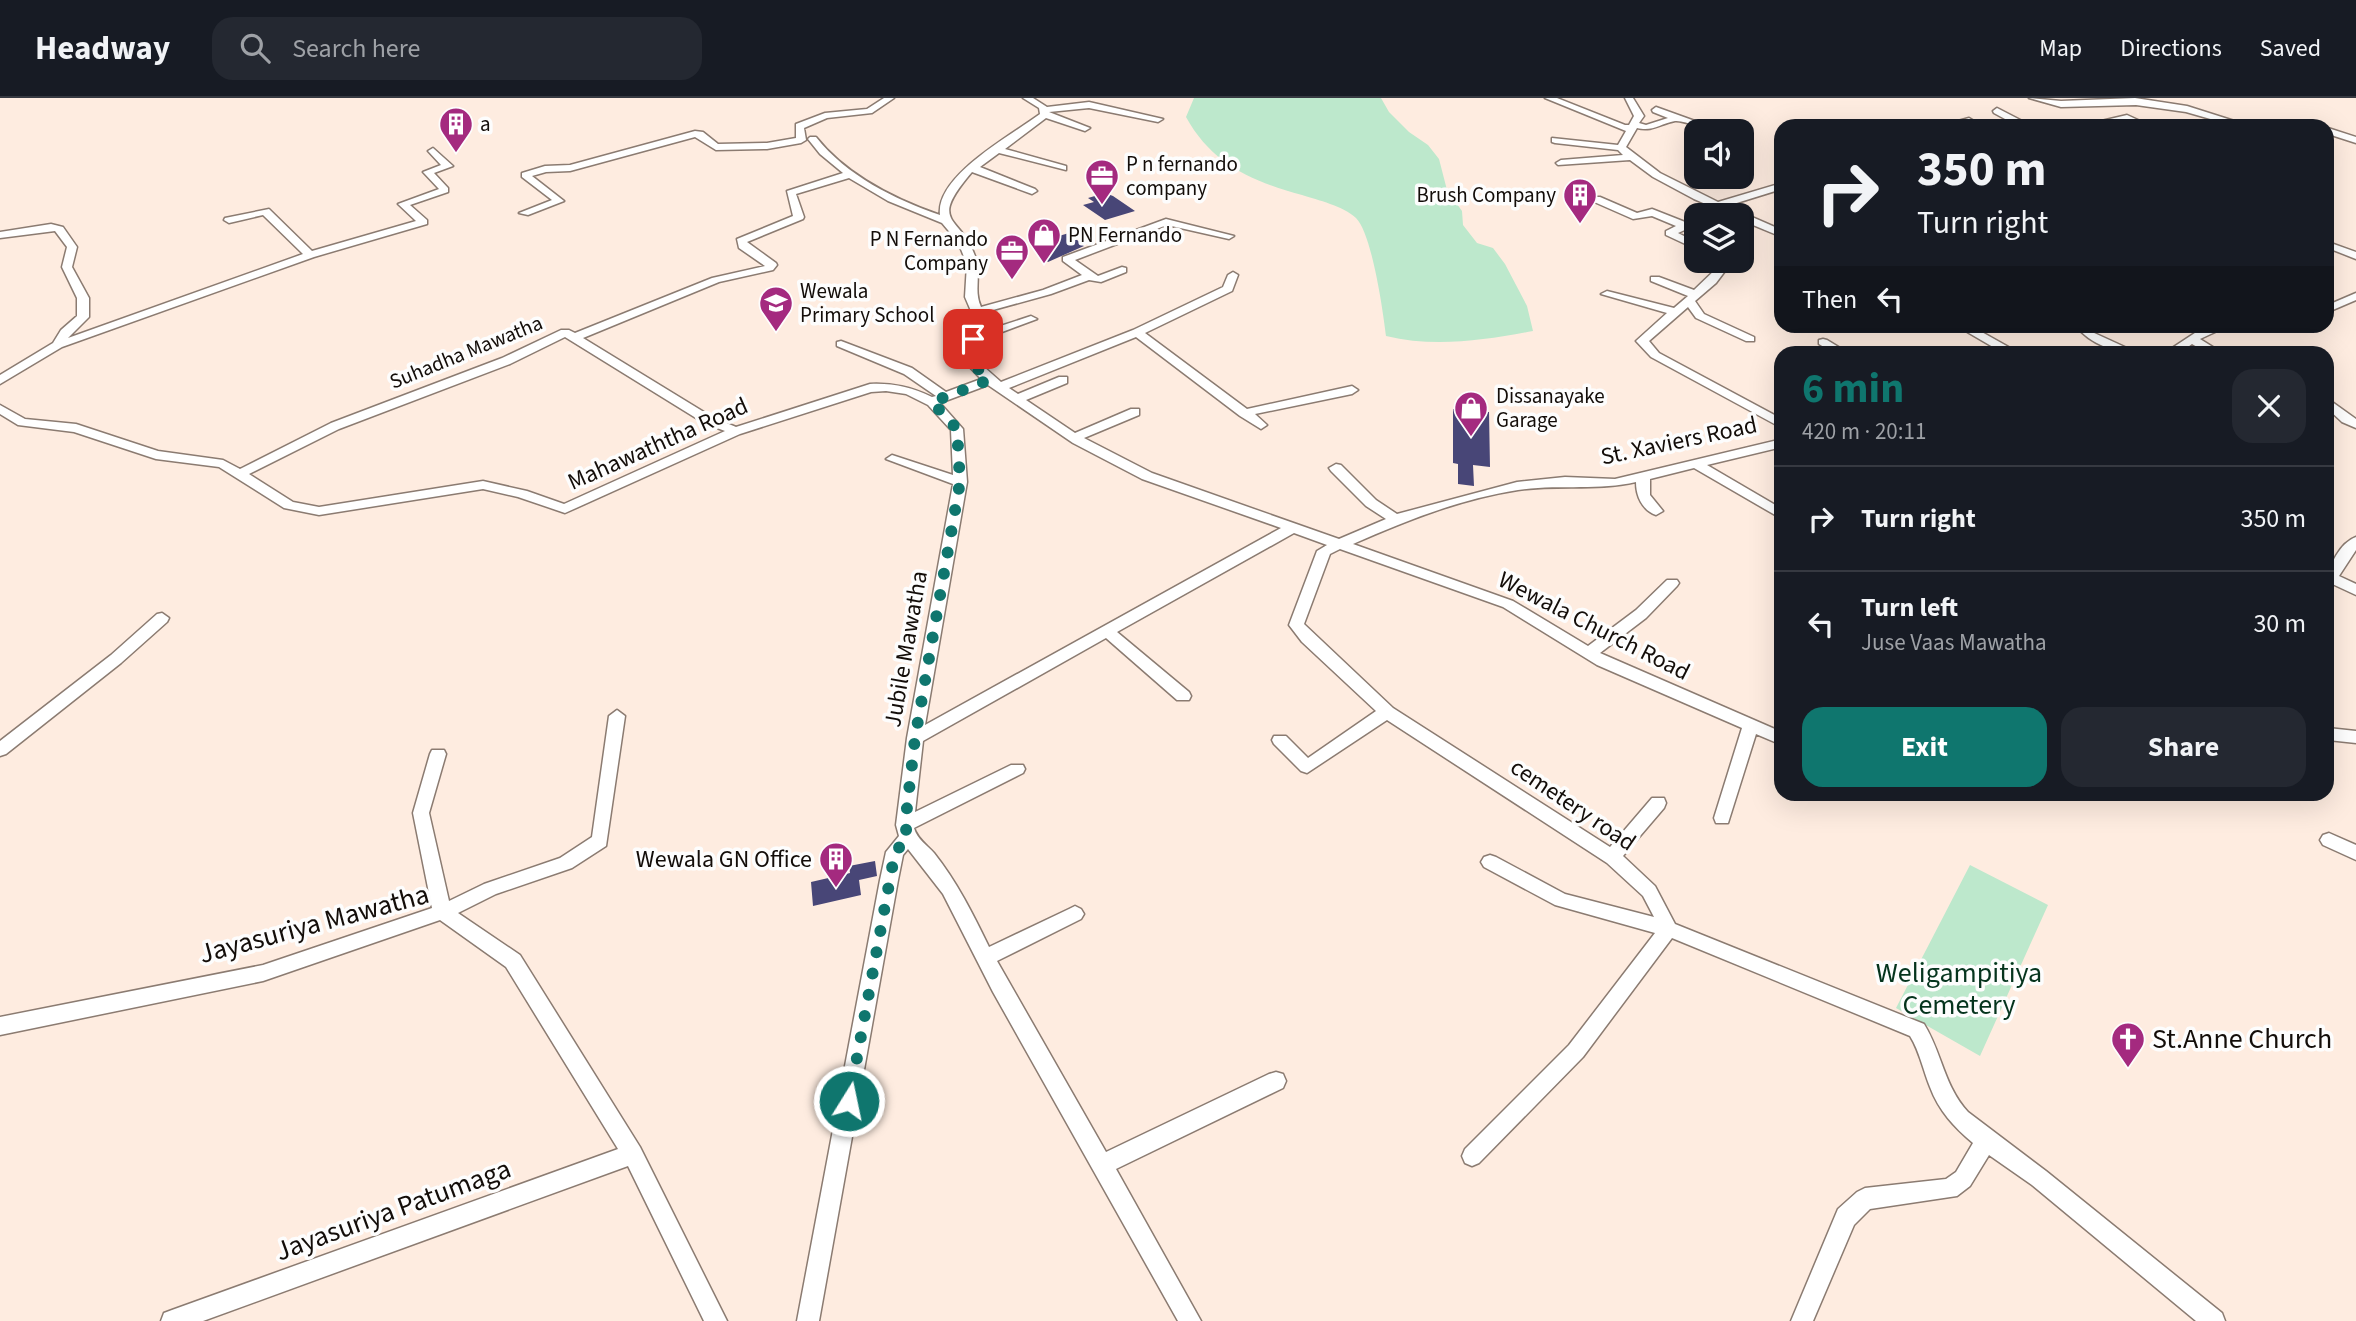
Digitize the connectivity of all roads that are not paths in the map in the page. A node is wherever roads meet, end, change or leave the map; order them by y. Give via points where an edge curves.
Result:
1 (890, 98) edge
2 (1027, 98) edge
3 (1549, 98) edge
4 (1629, 98) edge
5 (2033, 98) edge
6 (2132, 100) edge
7 (1656, 110) dead end
8 (1997, 111) dead end
9 (1044, 112) junction
10 (1679, 117) junction
11 (1158, 119) dead end
12 (1684, 119) edge
13 (2012, 119) edge
14 (2221, 119) edge
15 (1633, 127) junction
16 (1085, 128) dead end
17 (2334, 133) edge
18 (813, 139) dead end
19 (1555, 140) dead end
20 (2356, 140) edge
21 (1621, 148) junction
22 (996, 149) junction
23 (433, 151) dead end
24 (1631, 157) junction
25 (1561, 163) dead end
26 (972, 167) junction
27 (1063, 168) dead end
28 (851, 174) junction
29 (1774, 189) edge
30 (1032, 191) dead end
31 (1596, 199) dead end
32 (1716, 203) edge
33 (1731, 203) edge
34 (524, 213) dead end
35 (229, 220) dead end
36 (1754, 220) edge
37 (946, 221) junction
38 (1684, 226) joint
39 (1774, 228) edge
40 (0, 235) edge
41 (1229, 236) dead end
42 (1684, 240) edge
43 (2334, 247) edge
44 (310, 256) junction
45 (2356, 256) edge
46 (1122, 270) dead end
47 (1717, 273) edge
48 (1233, 275) dead end
49 (1090, 276) junction
50 (1655, 279) dead end
51 (1607, 294) dead end
52 (2356, 296) edge
53 (1693, 298) junction
54 (2334, 306) edge
55 (977, 312) junction
56 (1675, 312) junction
57 (1031, 319) dead end
58 (1137, 332) junction
59 (1976, 333) edge
60 (2087, 333) edge
61 (2204, 333) edge
62 (575, 337) junction
63 (973, 339) junction
64 (1749, 340) dead end
65 (2193, 340) junction
66 (1823, 342) dead end
67 (841, 344) dead end
68 (58, 345) junction
69 (1830, 346) edge
70 (2000, 346) edge
71 (2116, 346) edge
72 (2183, 346) edge
73 (2204, 346) edge
74 (0, 380) edge
75 (1063, 380) dead end
76 (994, 384) junction
77 (1352, 390) dead end
78 (1017, 399) junction
79 (938, 400) junction
80 (2334, 408) edge
81 (0, 409) edge
82 (1136, 412) dead end
83 (1244, 413) junction
84 (1774, 420) edge
85 (2356, 424) edge
86 (1261, 425) dead end
87 (736, 431) junction
88 (1074, 438) junction
89 (1774, 445) edge
90 (892, 459) dead end
91 (1696, 464) junction
92 (1336, 468) dead end
93 (241, 473) junction
94 (1643, 477) junction
95 (960, 482) junction
96 (1774, 510) edge
97 (1657, 511) dead end
98 (1396, 520) junction
99 (1294, 527) junction
100 (2356, 541) edge
101 (1343, 544) junction
102 (2334, 573) edge
103 (2334, 580) edge
104 (1672, 583) dead end
105 (2356, 590) edge
106 (162, 618) dead end
107 (1107, 631) junction
108 (1589, 653) junction
109 (1183, 696) dead end
110 (1387, 712) junction
111 (617, 716) dead end
112 (1750, 728) junction
113 (2334, 735) edge
114 (1774, 736) edge
115 (2356, 737) edge
116 (915, 738) junction
117 (1280, 740) dead end
118 (0, 750) edge
119 (438, 754) dead end
120 (1017, 769) dead end
121 (1658, 803) dead end
122 (1722, 818) dead end
123 (907, 831) junction
124 (2329, 840) dead end
125 (2356, 853) edge
126 (1613, 858) junction
127 (1490, 862) dead end
128 (442, 912) junction
129 (1075, 914) dead end
130 (1669, 929) junction
131 (985, 958) junction
132 (0, 1026) edge
133 (1276, 1081) dead end
134 (1985, 1142) junction
135 (633, 1154) junction
136 (1472, 1156) dead end
137 (1102, 1165) junction
138 (172, 1321) edge
139 (716, 1321) edge
140 (808, 1321) edge
141 (1190, 1321) edge
142 (1802, 1321) edge
143 (2214, 1321) edge

1 - 34 street via 870,111 825,116 799,126 801,140 716,147 695,134 525,175 559,201
2 - 9 street
3 - 15 street via 1624,128
4 - 15 street via 1639,116
5 - 6 street via 2061,104
6 - 14 street
7 - 10 street
8 - 13 street
9 - 11 street via 1089,105
9 - 16 street
9 - 22 street
10 - 12 street
10 - 15 street via 1647,128
15 - 21 street
17 - 20 street
18 - 28 street via 822,154
19 - 21 street
21 - 24 street
22 - 26 street
22 - 27 street
23 - 44 street via 448,166 428,172 445,190 403,204 423,222
24 - 25 street
24 - 32 street
26 - 30 street
26 - 37 street via 948,194
28 - 37 street
28 - 62 street via 792,193 799,217 741,241 772,265 769,268 716,280
29 - 33 street
31 - 38 street via 1637,218 1652,212
35 - 44 street via 265,211
36 - 39 street
37 - 55 street via 964,241 972,264 971,297
38 - 42 street via 1670,233
40 - 68 street via 51,226 59,229 72,247 67,267 83,298 83,317
41 - 49 street via 1166,222 1067,259
43 - 45 street
44 - 68 street
46 - 49 street via 1097,281
47 - 53 street
48 - 58 street via 1228,289
49 - 55 street
50 - 53 street
51 - 56 street
52 - 54 street
53 - 56 street
53 - 64 street via 1700,316
55 - 63 street
56 - 84 street via 1642,341 1655,355
57 - 63 street
58 - 76 street
58 - 83 street
59 - 70 street
60 - 71 street
61 - 65 street
62 - 87 street, Suhadha Mawatha via 708,420
62 - 93 street, Suhadha Mawatha via 565,332 506,361 335,426
63 - 76 street, Wewala Church Road via 969,360
65 - 72 street
65 - 73 street
66 - 69 street
67 - 79 street via 908,371
68 - 74 street
75 - 78 street
76 - 78 street, Wewala Church Road
76 - 79 street
77 - 83 street
78 - 88 street, Wewala Church Road
79 - 87 street, Mahawaththa Road via 909,391 870,388
79 - 95 street, Jubile Mawatha via 957,429
80 - 85 street
81 - 93 street, Mahawaththa Road via 22,422 76,428 156,455 223,464
82 - 88 street
83 - 86 street
87 - 93 street, Mahawaththa Road via 565,509 483,485 319,511 289,505
88 - 99 street, Wewala Church Road via 1147,476
89 - 91 street, St. Xaviers Road
90 - 95 street
91 - 94 street, St. Xaviers Road
91 - 96 street
92 - 98 street via 1371,503
94 - 97 street via 1643,496
94 - 98 street, St. Xaviers Road via 1615,484 1565,481 1517,486
95 - 116 street, Jubile Mawatha
98 - 101 street, St. Xaviers Road
99 - 101 street, Wewala Church Road
99 - 107 street
100 - 102 street
101 - 108 street, Wewala Church Road via 1508,604
101 - 110 street, cemetery road via 1324,551 1296,625
103 - 105 street
104 - 108 street via 1641,614
106 - 118 street
107 - 109 street
107 - 116 street
108 - 112 street, Wewala Church Road
110 - 117 street via 1307,767
110 - 126 street, cemetery road
111 - 128 street via 600,841 566,863
112 - 114 street, Wewala Church Road
112 - 122 street
113 - 115 street
116 - 123 street, Jubile Mawatha
119 - 128 street via 421,813
120 - 123 street
121 - 126 street
123 - 131 street via 949,885
123 - 140 street, Jubile Mawatha via 895,852 889,880
124 - 125 street
126 - 130 street, cemetery road via 1649,891
127 - 130 street via 1561,900
128 - 132 street, Jayasuriya Mawatha via 263,973
128 - 135 street, Jayasuriya Mawatha via 513,961
129 - 131 street
130 - 134 street via 1917,1030 1926,1042 1938,1090
130 - 136 street via 1576,1051
131 - 137 street
133 - 137 street
134 - 142 street via 1963,1179 1950,1189 1865,1199 1846,1217
134 - 143 street via 2036,1176
135 - 138 street, Jayasuriya Patumaga
135 - 139 street, Jayasuriya Mawatha
137 - 141 street

